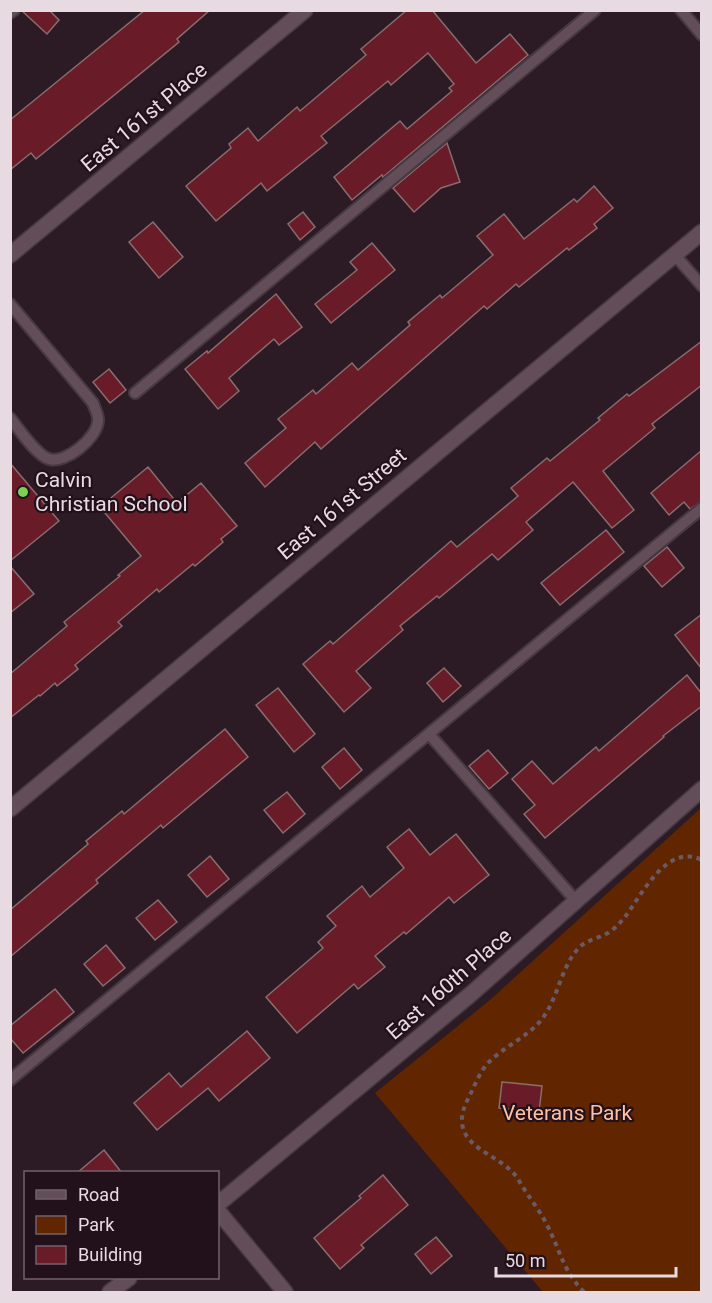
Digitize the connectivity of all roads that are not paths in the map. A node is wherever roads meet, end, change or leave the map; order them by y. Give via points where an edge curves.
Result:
1 (305, 10) edge
2 (595, 10) edge
3 (681, 10) edge
4 (702, 35) edge
5 (702, 232) edge
6 (674, 254) junction
7 (10, 255) edge
8 (702, 286) edge
9 (10, 304) edge
10 (135, 393) dead end
11 (10, 418) edge
12 (702, 508) edge
13 (429, 734) junction
14 (702, 789) edge
15 (10, 809) edge
16 (576, 901) junction
17 (10, 1080) edge
18 (219, 1203) edge
19 (219, 1212) edge
20 (128, 1279) edge
21 (111, 1293) edge
22 (285, 1293) edge

1 - 7 street, East 161st Place
2 - 10 lane
3 - 4 lane
5 - 6 street, East 161st Street
6 - 8 lane
6 - 15 street, East 161st Street
9 - 11 lane via 93,403 99,420 95,432 75,451 62,459 50,459
12 - 13 lane
13 - 16 lane
13 - 17 lane
14 - 16 street, East 160th Place
16 - 18 street, East 160th Place via 471,994
19 - 22 street
20 - 21 street

